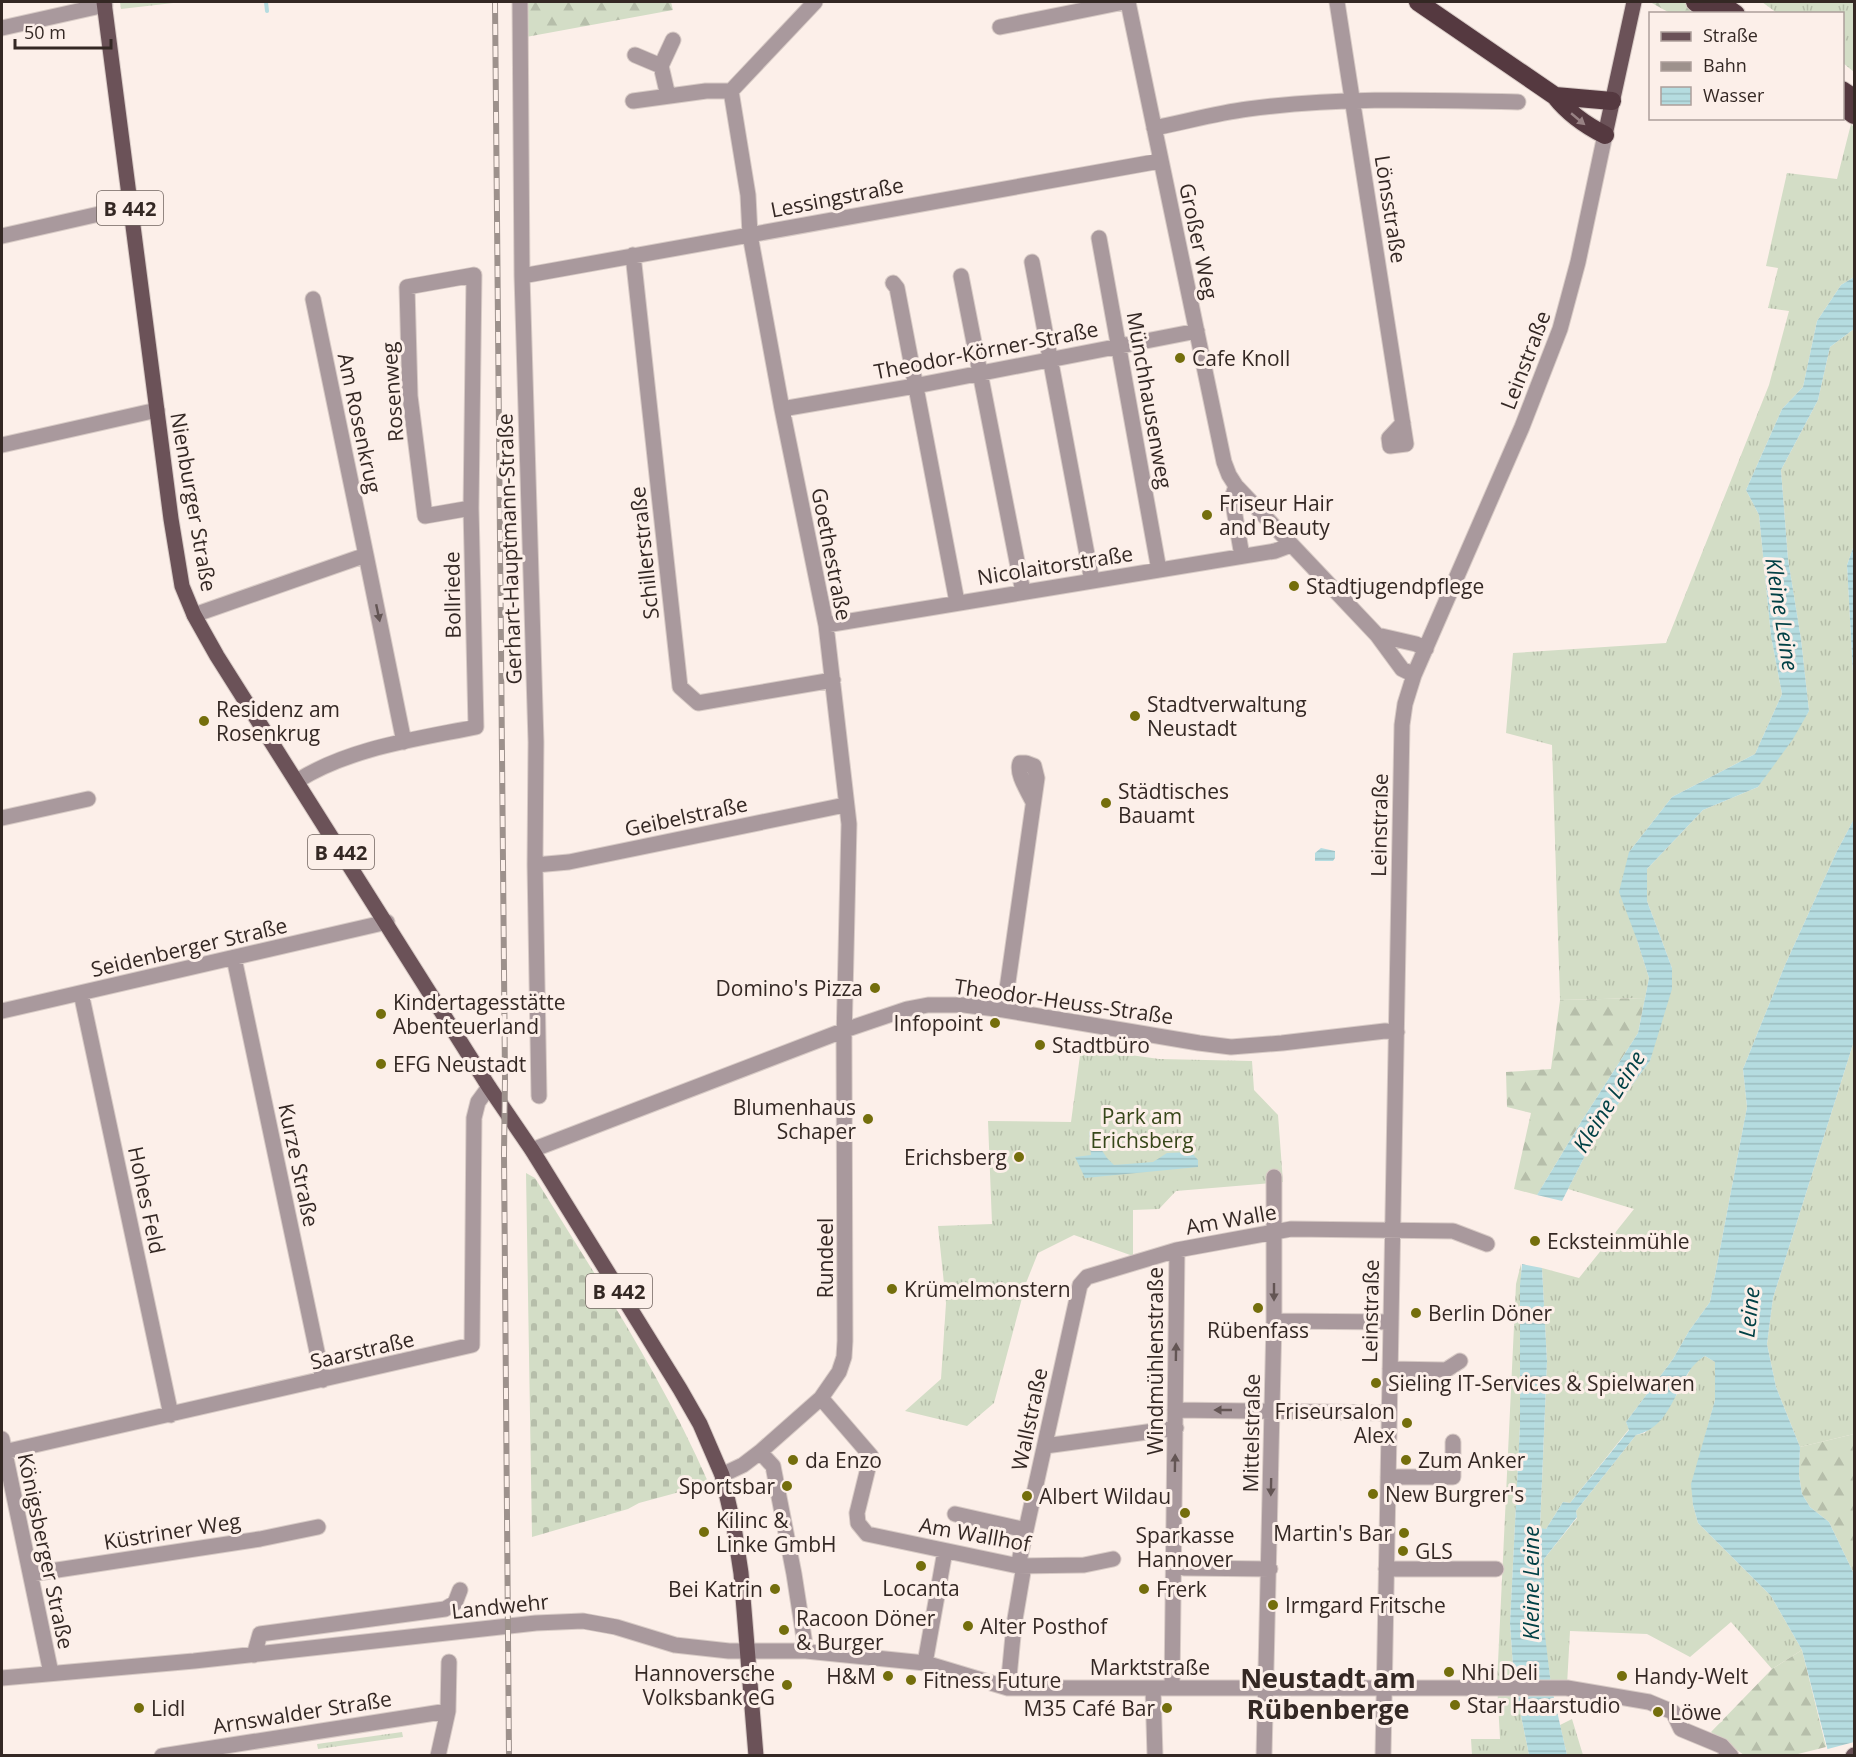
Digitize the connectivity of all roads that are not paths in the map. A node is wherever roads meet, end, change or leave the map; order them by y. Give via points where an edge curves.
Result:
1 (520, 2) edge
2 (815, 2) edge
3 (1124, 2) edge
4 (1128, 2) edge
5 (1337, 2) edge
6 (1418, 2) edge
7 (1634, 2) edge
8 (1695, 2) edge
9 (1719, 2) edge
10 (104, 3) edge
11 (1709, 12) edge
12 (1733, 12) edge
13 (1000, 27) dead end
14 (2, 28) edge
15 (673, 40) dead end
16 (635, 55) dead end
17 (661, 66) junction
18 (731, 92) junction
19 (668, 96) junction
20 (1555, 96) junction
21 (1353, 100) junction
22 (633, 101) dead end
23 (1612, 101) junction
24 (1518, 102) dead end
25 (1154, 128) junction
26 (1605, 135) junction
27 (1160, 161) junction
28 (130, 207) junction
29 (750, 235) junction
30 (2, 236) edge
31 (1099, 238) dead end
32 (633, 255) junction
33 (1032, 262) dead end
34 (474, 274) joint
35 (522, 276) junction
36 (961, 276) dead end
37 (893, 283) dead end
38 (313, 298) dead end
39 (1197, 331) junction
40 (1120, 346) junction
41 (1050, 358) junction
42 (980, 373) junction
43 (915, 386) junction
44 (782, 409) junction
45 (157, 410) junction
46 (1402, 423) dead end
47 (2, 445) edge
48 (1236, 486) junction
49 (471, 508) junction
50 (1290, 545) junction
51 (366, 555) junction
52 (1242, 556) junction
53 (1159, 570) junction
54 (1092, 581) junction
55 (1023, 592) junction
56 (957, 602) junction
57 (194, 615) junction
58 (826, 625) junction
59 (1377, 635) junction
60 (1426, 649) junction
61 (1414, 675) junction
62 (833, 680) junction
63 (404, 742) junction
64 (297, 782) junction
65 (88, 799) dead end
66 (1033, 802) dead end
67 (845, 805) junction
68 (2, 818) edge
69 (535, 865) junction
70 (387, 922) junction
71 (234, 958) junction
72 (81, 993) junction
73 (1004, 1010) junction
74 (2, 1011) edge
75 (845, 1030) junction
76 (1397, 1032) junction
77 (489, 1086) junction
78 (538, 1096) dead end
79 (532, 1150) junction
80 (1274, 1177) dead end
81 (1393, 1230) junction
82 (1274, 1233) junction
83 (1487, 1244) dead end
84 (1177, 1250) junction
85 (1083, 1281) joint
86 (1274, 1321) junction
87 (1391, 1322) junction
88 (1460, 1361) dead end
89 (1390, 1369) junction
90 (323, 1380) junction
91 (821, 1398) junction
92 (1175, 1410) junction
93 (1271, 1410) junction
94 (1389, 1413) junction
95 (171, 1415) junction
96 (1176, 1428) junction
97 (1453, 1442) dead end
98 (2, 1443) edge
99 (1045, 1446) junction
100 (760, 1452) junction
101 (722, 1475) junction
102 (1388, 1476) junction
103 (955, 1514) dead end
104 (318, 1527) dead end
105 (1026, 1530) junction
106 (945, 1551) junction
107 (1113, 1559) dead end
108 (1173, 1564) junction
109 (1021, 1566) junction
110 (1270, 1569) junction
111 (1386, 1569) junction
112 (1496, 1569) dead end
113 (31, 1574) junction
114 (460, 1590) dead end
115 (747, 1651) junction
116 (806, 1651) junction
117 (254, 1655) junction
118 (449, 1662) dead end
119 (925, 1663) junction
120 (51, 1673) junction
121 (2, 1678) edge
122 (1008, 1688) junction
123 (1172, 1688) junction
124 (1153, 1689) junction
125 (1266, 1689) junction
126 (1384, 1689) junction
127 (448, 1711) junction
128 (162, 1755) edge
129 (438, 1755) edge
130 (756, 1755) edge
131 (1155, 1755) edge
132 (1264, 1755) edge
133 (1383, 1755) edge
134 (1731, 1755) edge

1 - 35 street, Gerhart-Hauptmann-Straße
2 - 18 street
3 - 13 street
4 - 25 street, Großer Weg
5 - 21 street, Lönsstraße
6 - 20 highway
7 - 23 main road, Leinstraße
8 - 11 highway
9 - 12 highway
10 - 14 street
10 - 28 main road, Nienburger Straße / B 442
15 - 17 street
16 - 17 street
17 - 19 street
18 - 19 street
18 - 29 street, Goethestraße via 748,195
19 - 22 street
20 - 23 highway
20 -> 26 highway via 1586,126
21 - 24 street
21 - 25 street via 1245,109
21 - 46 street, Lönsstraße
23 - 26 main road, Leinstraße
25 - 27 street, Großer Weg
26 - 60 street, Leinstraße via 1560,329
27 - 29 street, Lessingstraße
27 - 39 street, Großer Weg
28 - 30 street
28 - 45 main road, Nienburger Straße / B 442
29 - 32 street, Lessingstraße
29 - 44 street, Goethestraße
31 - 40 street, Münchhausenweg
32 - 35 street, Lessingstraße
32 - 62 street, Schillerstraße via 680,687 698,703
33 - 41 street
34 - 49 street, Bollriede
34 - 49 street, Rosenweg via 407,287 410,396 425,516
35 - 69 street, Gerhart-Hauptmann-Straße via 536,742
36 - 42 street
37 - 43 street
38 - 51 street, Am Rosenkrug
39 - 40 street, Theodor-Körner-Straße
39 - 48 street, Großer Weg via 1224,462
40 - 41 street, Theodor-Körner-Straße
40 - 53 street, Münchhausenweg
41 - 42 street, Theodor-Körner-Straße
41 - 54 street
42 - 43 street, Theodor-Körner-Straße
42 - 55 street
43 - 44 street, Theodor-Körner-Straße
43 - 56 street
44 - 58 street, Goethestraße
45 - 47 street
45 - 57 main road, Nienburger Straße / B 442 via 182,586
48 - 50 street, Großer Weg
48 - 52 street, Großer Weg via 1232,498
49 - 63 street, Bollriede via 476,727
50 - 52 street, Nicolaitorstraße
50 - 59 street, Großer Weg
51 - 57 street
51 -> 63 street, Am Rosenkrug
52 - 53 street, Nicolaitorstraße
53 - 54 street, Nicolaitorstraße
54 - 55 street, Nicolaitorstraße
55 - 56 street, Nicolaitorstraße
56 - 58 street, Nicolaitorstraße
57 - 64 main road, Nienburger Straße / B 442
58 - 62 street, Goethestraße
59 - 60 street
59 - 61 street, Großer Weg via 1402,669
60 - 61 street, Leinstraße
61 - 76 street, Leinstraße via 1405,704 1401,747
62 - 67 street, Goethestraße
63 - 64 street, Bollriede via 354,755
64 - 70 main road, Nienburger Straße / B 442
65 - 68 street
66 - 73 street
67 - 69 street, Geibelstraße via 569,862
67 - 75 street, Goethestraße via 849,824
69 - 78 street, Gerhart-Hauptmann-Straße
70 - 71 street, Seidenberger Straße
70 - 77 main road, Nienburger Straße / B 442
71 - 72 street, Seidenberger Straße
71 - 90 street, Kurze Straße
72 - 74 street, Seidenberger Straße
72 - 95 street, Hohes Feld
73 - 75 street, Theodor-Heuss-Straße via 928,1005
73 - 76 street, Theodor-Heuss-Straße via 1232,1047
75 - 79 street, Theodor-Heuss-Straße
75 - 91 street, Rundeel via 846,1341 839,1371
76 - 81 street, Leinstraße
77 - 79 main road, Nienburger Straße / B 442
77 - 90 street, Saarstraße via 478,1102 474,1118 472,1345
79 - 101 main road, Nienburger Straße / B 442 via 680,1389
80 - 82 street, Mittelstraße
81 - 82 street, Am Walle via 1291,1229
81 - 83 street, Am Walle via 1453,1231
81 - 87 street, Leinstraße
82 - 84 street, Am Walle
82 -> 86 street, Mittelstraße
84 - 85 street, Am Walle
92 -> 84 street, Windmühlenstraße
85 - 99 street, Wallstraße
86 - 87 street
86 - 93 street, Mittelstraße
87 - 89 street, Leinstraße
88 - 89 street via 1446,1370
89 - 94 street, Leinstraße
90 - 95 street, Saarstraße
91 - 100 street, Rundeel
91 - 106 street, Am Wallhof via 871,1456 857,1513 867,1534
93 -> 92 street
92 - 96 street, Windmühlenstraße
93 - 94 street
93 -> 110 street, Mittelstraße
94 - 102 street, Leinstraße
95 - 98 street, Saarstraße
96 - 99 street
108 -> 96 street, Windmühlenstraße
97 - 102 street via 1453,1478
98 - 113 street, Königsberger Straße
99 - 105 street, Wallstraße
100 - 101 street, Rundeel
100 - 116 street via 773,1466
101 - 115 main road, Nienburger Straße / B 442 via 741,1573
102 - 111 street, Leinstraße
103 - 105 street
104 - 113 street, Küstriner Weg
105 - 109 street, Wallstraße
106 - 109 street, Am Wallhof
106 - 119 street
107 - 109 street, Am Wallhof via 1084,1565
108 - 110 street via 1185,1568
108 - 123 street, Windmühlenstraße
109 - 122 street, Wallstraße
110 - 125 street, Mittelstraße
111 - 112 street
111 - 126 street, Leinstraße
113 - 120 street, Königsberger Straße
114 - 117 street, Landwehr via 455,1603 445,1609 260,1634
115 - 116 street, Marktstraße
115 - 117 street, Landwehr via 675,1645 616,1627 561,1621
115 - 130 main road, B 442
116 - 119 street, Marktstraße
117 - 120 street, Landwehr
118 - 127 street
119 - 122 street, Marktstraße
120 - 121 street, Landwehr
122 - 124 street, Marktstraße
123 - 124 street, Marktstraße
123 - 125 street, Marktstraße
124 - 131 street
125 - 126 street, Marktstraße
125 - 132 street, Mittelstraße
126 - 133 street, Leinstraße
126 - 134 street, Marktstraße via 1557,1688 1649,1702 1673,1712 1681,1729 1722,1746
127 - 128 street, Arnswalder Straße
127 - 129 street

